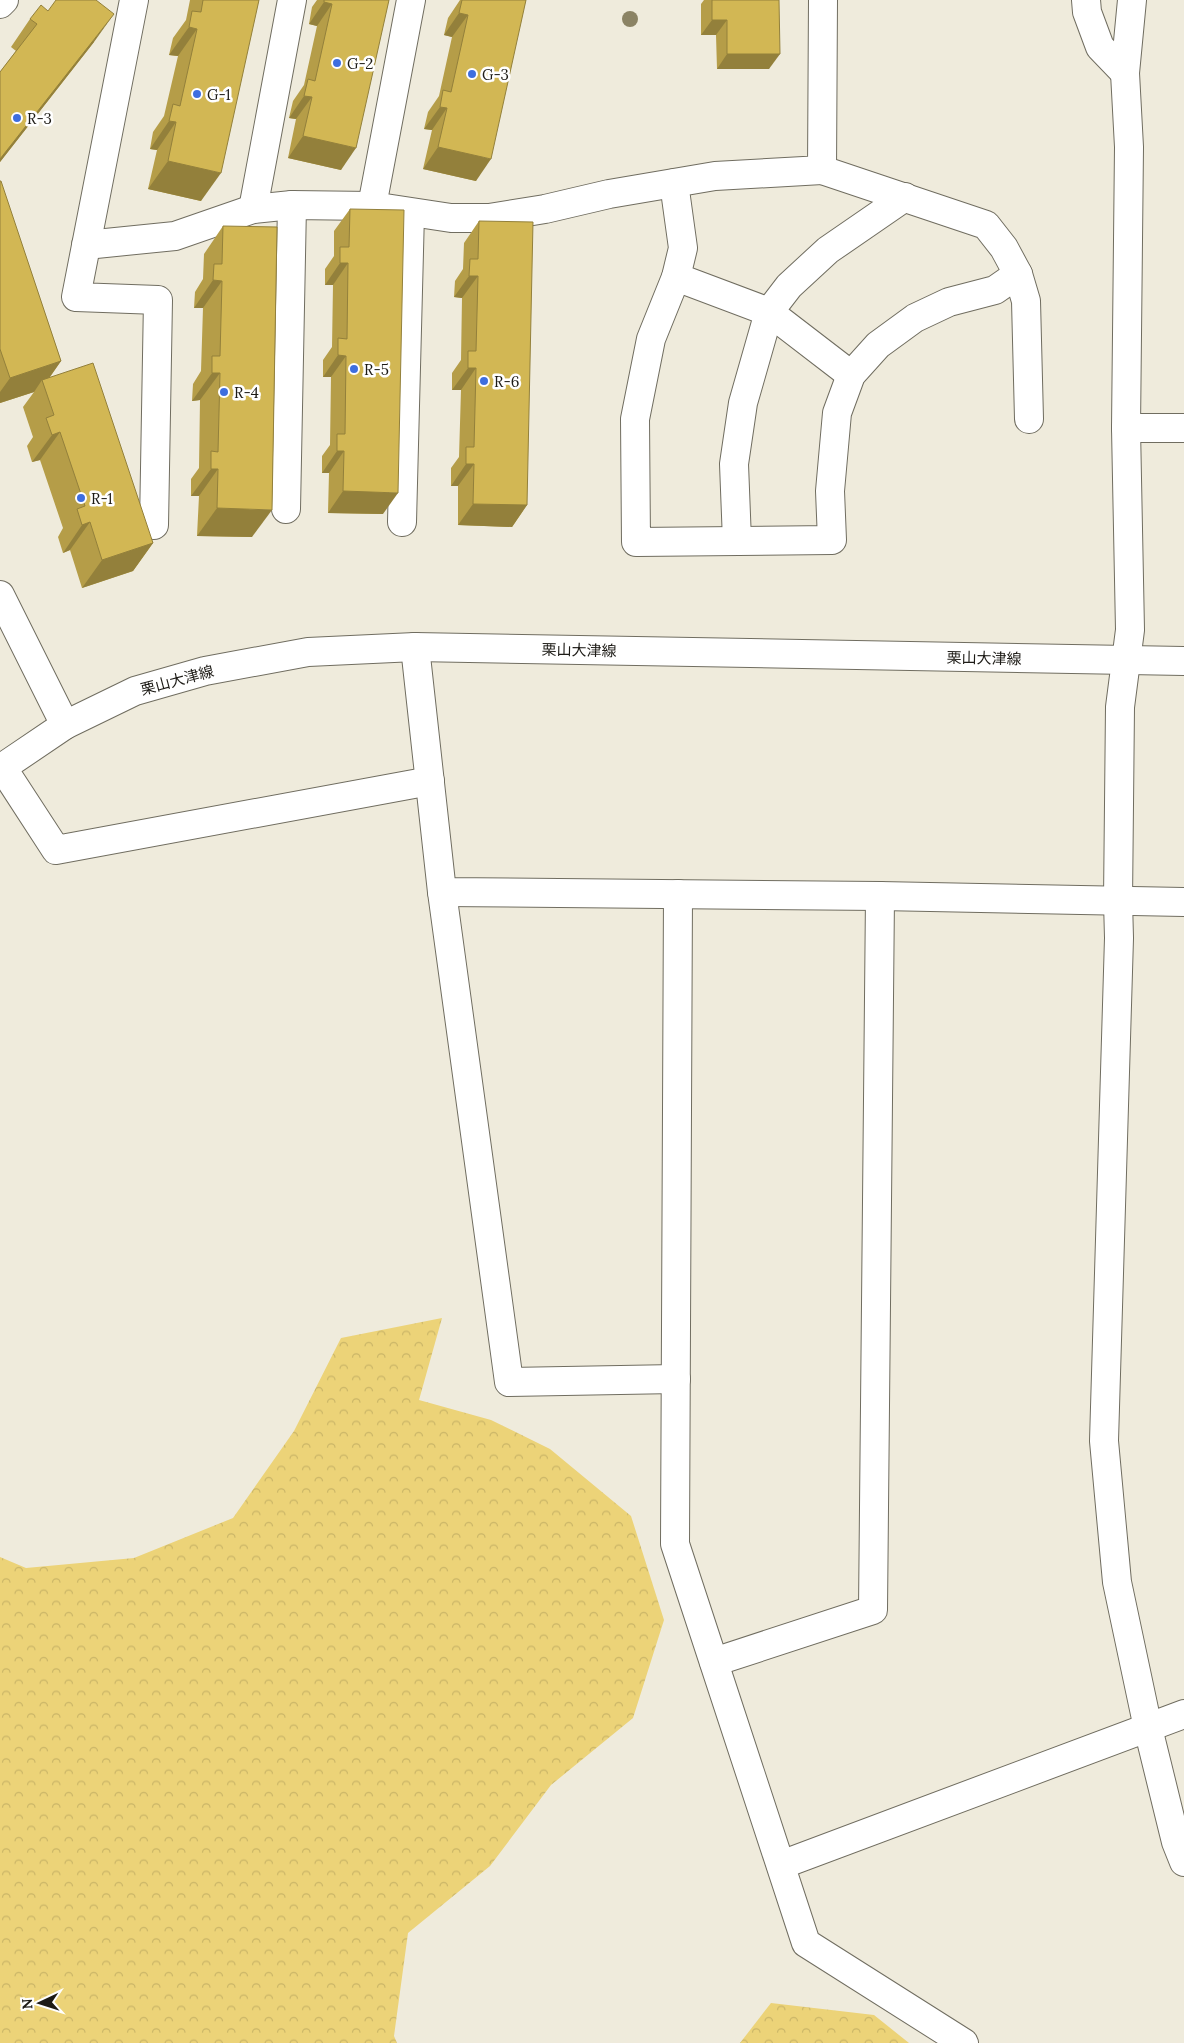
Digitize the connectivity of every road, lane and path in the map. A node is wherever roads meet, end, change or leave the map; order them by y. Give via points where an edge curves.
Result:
1 (4, 0) edge
2 (134, 0) edge
3 (292, 0) edge
4 (411, 0) edge
5 (823, 0) edge
6 (1086, 0) edge
7 (1132, 0) edge
8 (0, 4) edge
9 (1125, 73) junction
10 (822, 170) junction
11 (674, 183) junction
12 (906, 197) junction
13 (292, 205) junction
14 (372, 206) junction
15 (253, 209) junction
16 (410, 213) junction
17 (86, 245) junction
18 (1018, 274) junction
19 (676, 277) junction
20 (769, 312) junction
21 (852, 375) junction
22 (1029, 419) dead end
23 (1126, 428) junction
24 (1184, 428) edge
25 (286, 509) dead end
26 (402, 522) dead end
27 (154, 525) dead end
28 (737, 541) junction
29 (0, 595) edge
30 (415, 647) junction
31 (1125, 661) junction
32 (1184, 661) edge
33 (65, 725) junction
34 (1, 768) edge
35 (430, 781) junction
36 (442, 892) junction
37 (678, 894) junction
38 (880, 896) junction
39 (1118, 901) junction
40 (1184, 902) edge
41 (676, 1379) junction
42 (714, 1662) junction
43 (1184, 1714) edge
44 (1148, 1728) junction
45 (1184, 1862) edge
46 (781, 1866) junction
47 (964, 2043) edge

1 - 8 street
2 - 17 street
3 - 15 street
4 - 14 street
5 - 10 street
6 - 9 street via 1100,47
7 - 9 street
9 - 23 street via 1129,147
10 - 11 street via 715,176
10 - 12 street
11 - 16 street via 489,218
11 - 19 street via 683,248
12 - 18 street via 986,225
12 - 20 street via 828,250 789,286
13 - 14 street
13 - 15 street
13 - 25 street
14 - 16 street
15 - 17 street via 175,236
16 - 26 street
17 - 27 street via 76,297 158,300
18 - 21 street via 995,290 949,302 915,318 878,345
18 - 22 street via 1026,301
19 - 20 street
19 - 28 street via 652,339 635,419 636,542
20 - 21 street
20 - 28 street via 742,403 734,464
21 - 28 street via 838,412 830,491 832,540
23 - 24 street
23 - 31 street via 1130,630
29 - 33 street
30 - 31 street, 栗山大津線
30 - 33 street, 栗山大津線 via 308,652 205,671 135,691
30 - 35 street
31 - 32 street, 栗山大津線
31 - 39 street via 1120,707
33 - 34 street, 栗山大津線
34 - 35 street via 56,850
35 - 36 street
36 - 37 street
36 - 41 street via 509,1382
37 - 38 street
37 - 41 street
38 - 39 street
38 - 42 street via 873,1610
39 - 40 street
39 - 44 street via 1104,1441 1117,1582
41 - 42 street via 675,1544
42 - 46 street
43 - 44 street
44 - 45 street via 1176,1842
44 - 46 street
46 - 47 street via 806,1943

